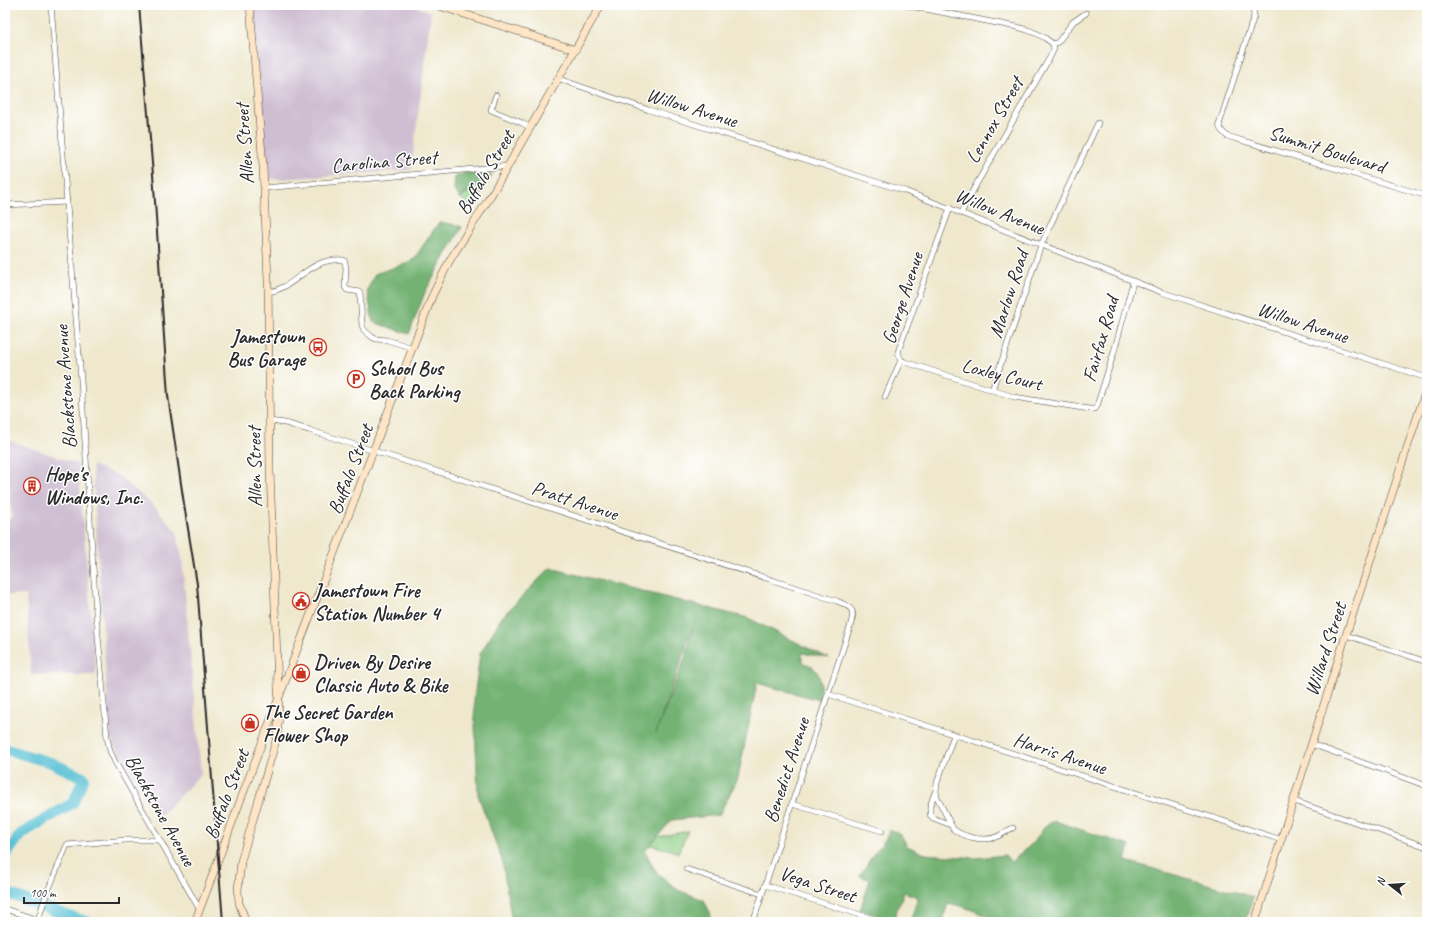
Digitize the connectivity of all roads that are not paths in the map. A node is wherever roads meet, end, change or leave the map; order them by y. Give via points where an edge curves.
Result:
1 (51, 5) edge
2 (250, 5) edge
3 (436, 5) edge
4 (601, 5) edge
5 (905, 5) edge
6 (1251, 7) edge
7 (1086, 12) dead end
8 (1053, 44) junction
9 (576, 50) junction
10 (559, 79) junction
11 (496, 95) dead end
12 (1098, 123) dead end
13 (531, 128) junction
14 (508, 166) junction
15 (264, 188) junction
16 (1427, 196) edge
17 (67, 202) junction
18 (5, 205) edge
19 (950, 208) junction
20 (961, 213) junction
21 (1041, 245) junction
22 (1134, 282) junction
23 (268, 292) junction
24 (413, 348) junction
25 (901, 360) junction
26 (1427, 378) edge
27 (1427, 387) edge
28 (992, 390) junction
29 (885, 397) dead end
30 (1097, 406) joint
31 (269, 421) junction
32 (374, 451) junction
33 (5, 496) edge
34 (5, 510) edge
35 (850, 627) joint
36 (1346, 636) junction
37 (1427, 662) edge
38 (828, 694) junction
39 (278, 700) junction
40 (954, 735) junction
41 (263, 740) junction
42 (275, 743) junction
43 (1311, 744) junction
44 (1427, 786) edge
45 (936, 792) junction
46 (1294, 801) junction
47 (792, 804) junction
48 (951, 825) junction
49 (1013, 828) dead end
50 (882, 831) dead end
51 (159, 840) junction
52 (1282, 840) junction
53 (1427, 847) edge
54 (686, 869) dead end
55 (765, 884) junction
56 (762, 894) junction
57 (5, 909) edge
58 (200, 910) junction
59 (195, 922) edge
60 (246, 922) edge
61 (753, 922) edge
62 (883, 922) edge
63 (1255, 922) edge

1 - 17 street, Blackstone Avenue
2 - 15 street, Allen Street
3 - 9 street
4 - 9 street, Buffalo Street
5 - 8 street via 1017,26 1047,38
6 - 16 street, Summit Boulevard via 1254,16 1219,125 1220,129 1227,136
7 - 8 street via 1073,22 1058,42
8 - 20 street, Lennox Street via 1054,49 1050,57
9 - 10 street, Buffalo Street
10 - 13 street, Buffalo Street
10 - 19 street, Willow Avenue via 905,191
11 - 13 street via 491,110
12 - 21 street, Marlow Road
13 - 14 street, Buffalo Street
14 - 15 street, Carolina Street
14 - 24 street, Buffalo Street via 445,270
15 - 23 street, Allen Street
17 - 18 street
17 - 51 street, Blackstone Avenue via 107,737 115,762
19 - 20 street, Willow Avenue
19 - 25 street, George Avenue via 898,352
20 - 21 street, Willow Avenue
21 - 22 street, Willow Avenue
21 - 28 street, Marlow Road
22 - 26 street, Willow Avenue
22 - 30 street, Fairfax Road
23 - 24 street via 285,286 313,265 344,260 345,287 347,290 360,292 364,330 376,339
23 - 31 street, Allen Street
24 - 32 street, Buffalo Street
25 - 28 street, Loxley Court
25 - 29 street, George Avenue
27 - 36 street, Willard Street
28 - 30 street, Loxley Court via 1089,409
31 - 32 street, Pratt Avenue via 289,424
31 - 39 street, Allen Street
32 - 35 street, Pratt Avenue via 837,601 850,606 853,610
32 - 39 street, Buffalo Street
33 - 34 street
35 - 38 street, Benedict Avenue
36 - 37 street
36 - 43 street, Willard Street
38 - 40 street, Harris Avenue
38 - 47 street, Benedict Avenue
39 - 41 street, Buffalo Street
39 - 42 street, Allen Street
40 - 45 street
40 - 52 street, Harris Avenue
41 - 42 street via 273,739
41 - 58 street, Buffalo Street
42 - 60 street, Allen Street via 241,861 239,903
43 - 44 street
43 - 46 street, Willard Street
45 - 48 street
45 - 48 street via 930,806 930,815
46 - 52 street, Willard Street
46 - 53 street
47 - 50 street
47 - 55 street, Benedict Avenue
48 - 49 street via 956,832 979,840 996,837
51 - 57 street via 67,845 38,920
51 - 58 street, Blackstone Avenue
52 - 63 street, Willard Street
54 - 56 street, Vega Street
55 - 56 street, Benedict Avenue
55 - 62 street, Vega Street
56 - 61 street, Benedict Avenue
58 - 59 street, Buffalo Street

